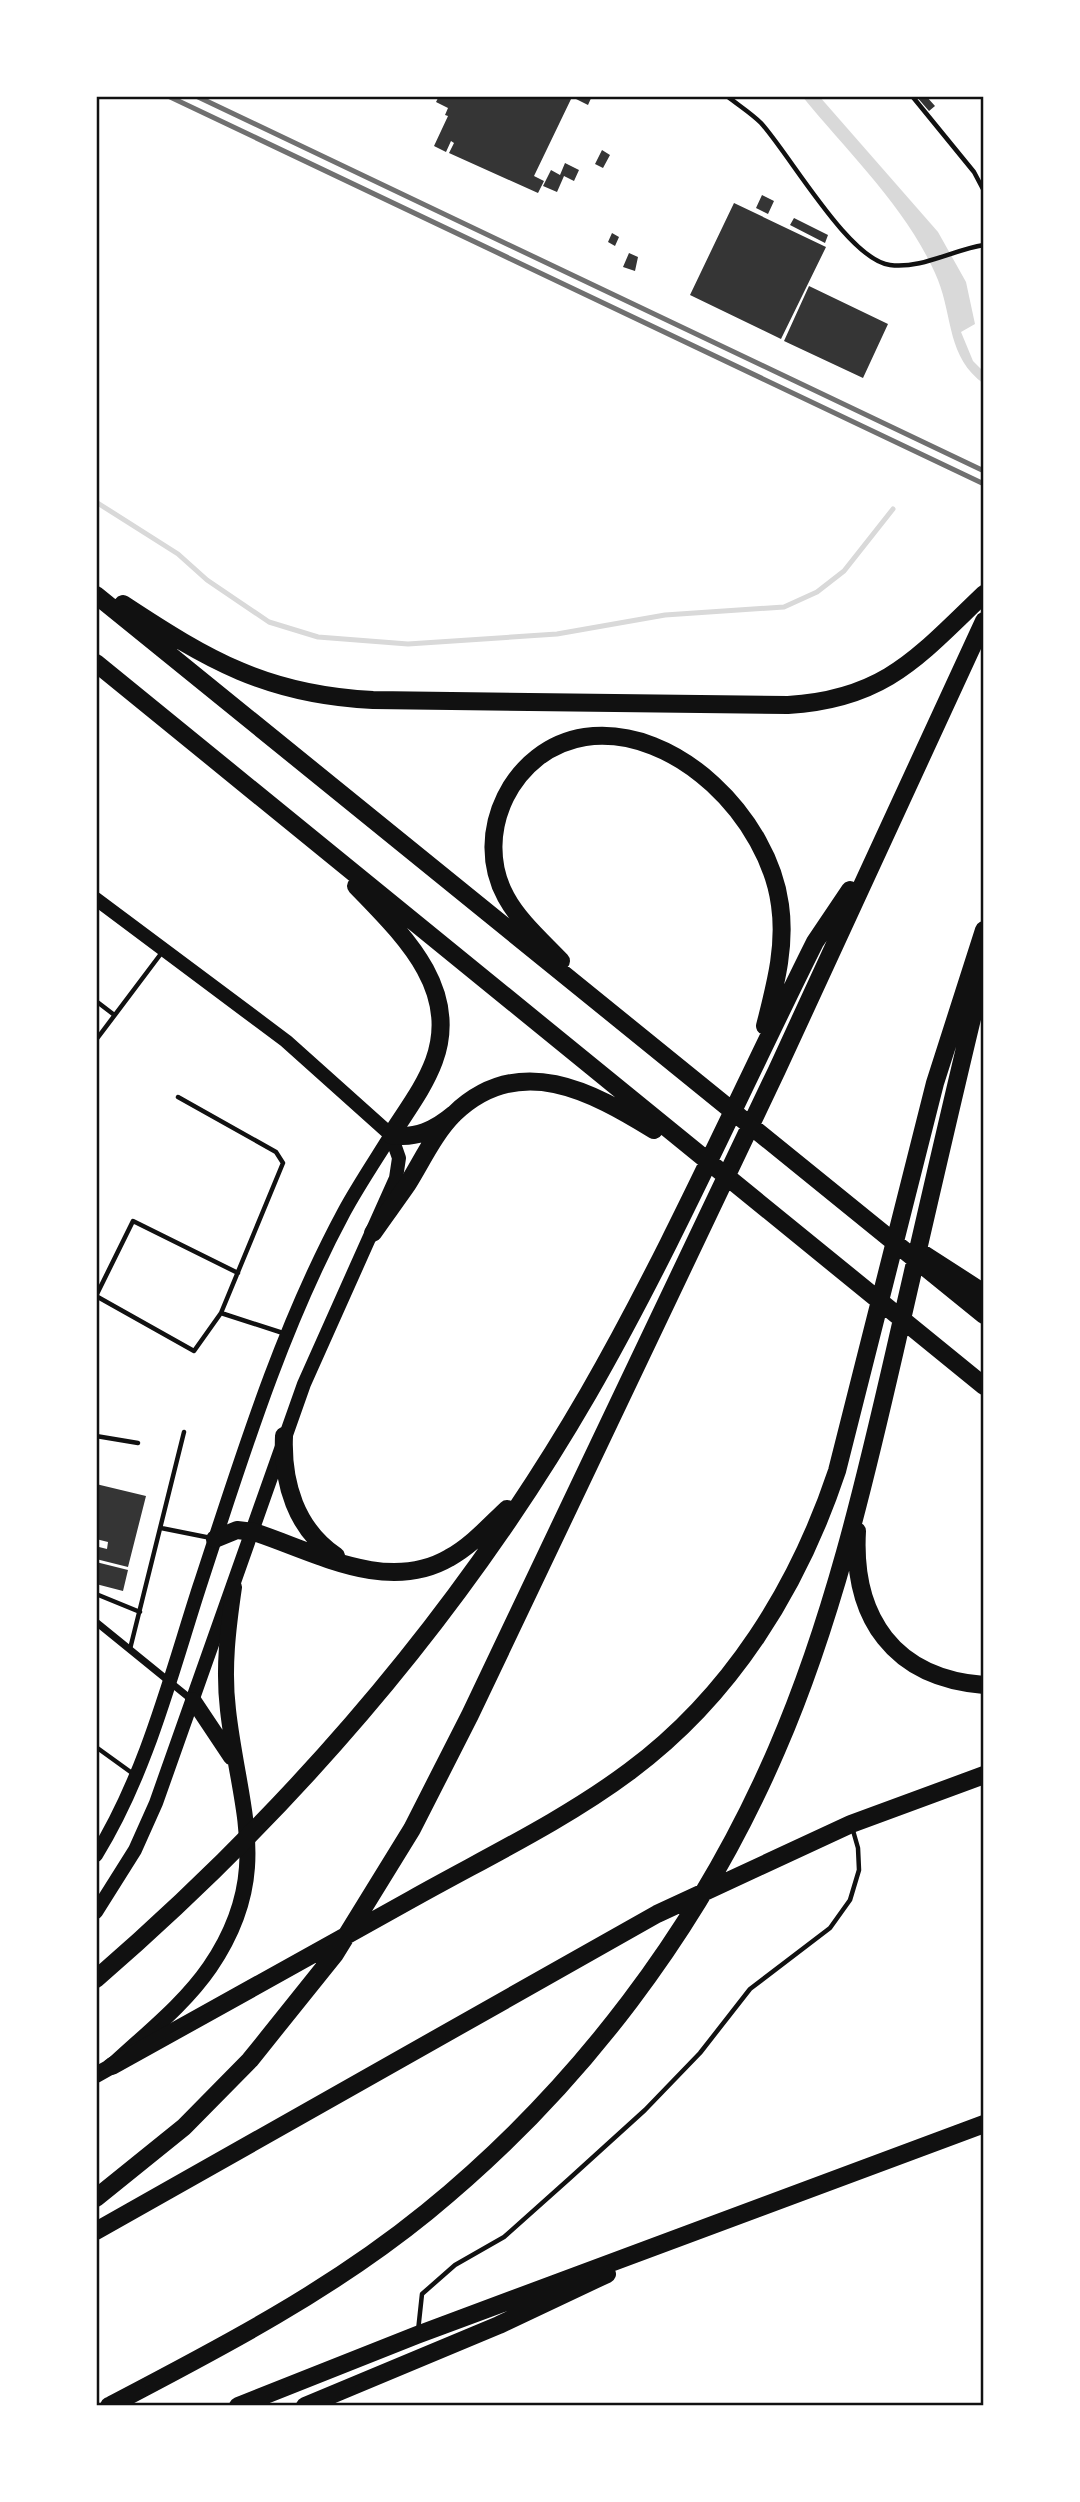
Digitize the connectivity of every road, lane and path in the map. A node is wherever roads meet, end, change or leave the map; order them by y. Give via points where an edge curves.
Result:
1 (727, 96) edge
2 (912, 96) edge
3 (984, 191) edge
4 (984, 245) edge
5 (96, 586) edge
6 (984, 594) edge
7 (96, 595) edge
8 (984, 621) edge
9 (96, 663) edge
10 (300, 828) junction
11 (874, 855) junction
12 (96, 899) edge
13 (984, 930) edge
14 (164, 950) junction
15 (984, 969) edge
16 (984, 995) edge
17 (96, 1001) edge
18 (609, 1012) junction
19 (113, 1014) junction
20 (969, 1030) junction
21 (96, 1040) edge
22 (759, 1054) junction
23 (178, 1097) dead end
24 (454, 1114) junction
25 (391, 1135) junction
26 (713, 1167) junction
27 (830, 1192) junction
28 (373, 1233) junction
29 (238, 1273) junction
30 (984, 1293) edge
31 (96, 1296) edge
32 (221, 1313) junction
33 (984, 1315) edge
34 (287, 1334) junction
35 (984, 1388) edge
36 (184, 1432) dead end
37 (96, 1436) edge
38 (284, 1436) junction
39 (138, 1443) dead end
40 (532, 1485) junction
41 (863, 1487) junction
42 (160, 1528) junction
43 (254, 1532) junction
44 (215, 1539) junction
45 (361, 1568) junction
46 (234, 1587) junction
47 (96, 1594) edge
48 (140, 1612) junction
49 (96, 1622) edge
50 (130, 1650) junction
51 (169, 1681) junction
52 (984, 1685) edge
53 (193, 1700) junction
54 (96, 1747) edge
55 (237, 1768) junction
56 (984, 1775) edge
57 (136, 1776) junction
58 (851, 1824) junction
59 (248, 1838) junction
60 (97, 1850) edge
61 (96, 1912) edge
62 (96, 1979) edge
63 (104, 2071) edge
64 (984, 2124) edge
65 (96, 2198) edge
66 (703, 2227) junction
67 (96, 2231) edge
68 (417, 2335) junction
69 (109, 2406) edge
70 (238, 2406) edge
71 (305, 2406) edge

1 - 4 lane via 760,122 857,249 887,265 916,265
2 - 3 lane via 974,172
5 - 6 highway via 211,659 269,684 316,694 373,700 774,705 835,699 878,684 914,662
7 - 18 highway
8 - 11 highway
9 - 10 highway
10 - 25 highway via 413,946 434,990 439,1021 435,1059
10 - 26 highway
11 - 22 highway via 815,942
11 - 65 highway via 777,1070 425,1805 372,1897 335,1954 275,2030 205,2106
12 - 14 main road
13 - 63 highway via 935,1083 831,1491 795,1574 741,1659 673,1735 630,1771 561,1816
14 - 19 lane
14 - 25 main road via 302,1055
15 - 20 highway
16 - 20 highway
17 - 19 lane
18 - 22 highway via 514,909 499,883 493,853 499,811 520,774 558,746 595,736 654,749 696,771 732,803 766,855 777,887 782,942
18 - 27 highway
19 - 21 lane
20 - 41 highway
22 - 40 highway via 604,1364
23 - 29 lane via 276,1152 283,1163
24 - 25 highway via 426,1133
24 - 26 highway via 483,1095 515,1084 567,1085 613,1105
24 - 28 highway
25 - 28 main road via 398,1150 396,1178
25 - 34 main road via 344,1212
26 - 35 highway
27 - 30 highway
27 - 33 highway
28 - 38 main road via 325,1331
29 - 31 lane via 133,1221
29 - 32 lane
31 - 32 lane via 194,1351
32 - 34 lane
34 - 44 main road
36 - 42 lane
37 - 39 lane
38 - 43 main road
38 - 45 highway via 288,1481 299,1516 321,1545
40 - 45 highway via 477,1538 442,1562 401,1574
40 - 59 highway via 410,1656
41 - 52 highway via 858,1572 875,1625 915,1666 949,1681
41 - 69 highway via 803,1683 751,1806 701,1896 627,2004 526,2120 408,2226 287,2309
42 - 44 lane
42 - 48 lane
43 - 44 highway via 237,1530
43 - 45 highway
43 - 46 main road
44 - 51 main road
46 - 53 main road
46 - 55 main road via 226,1682
47 - 48 lane
48 - 50 lane
49 - 50 street
50 - 51 street
51 - 53 street
51 - 57 main road
53 - 55 main road
53 - 61 main road via 147,1825
54 - 57 lane
55 - 59 main road
56 - 58 highway
57 - 60 main road
58 - 67 highway via 601,1943
58 - 68 lane via 859,1870 850,1900 830,1928 750,1989 713,2038 645,2110 523,2220 504,2237 455,2264 422,2294
59 - 62 highway
59 - 63 main road via 242,1897 218,1955 198,1983
64 - 66 highway
66 - 68 highway
66 - 71 highway via 521,2316
68 - 70 highway

